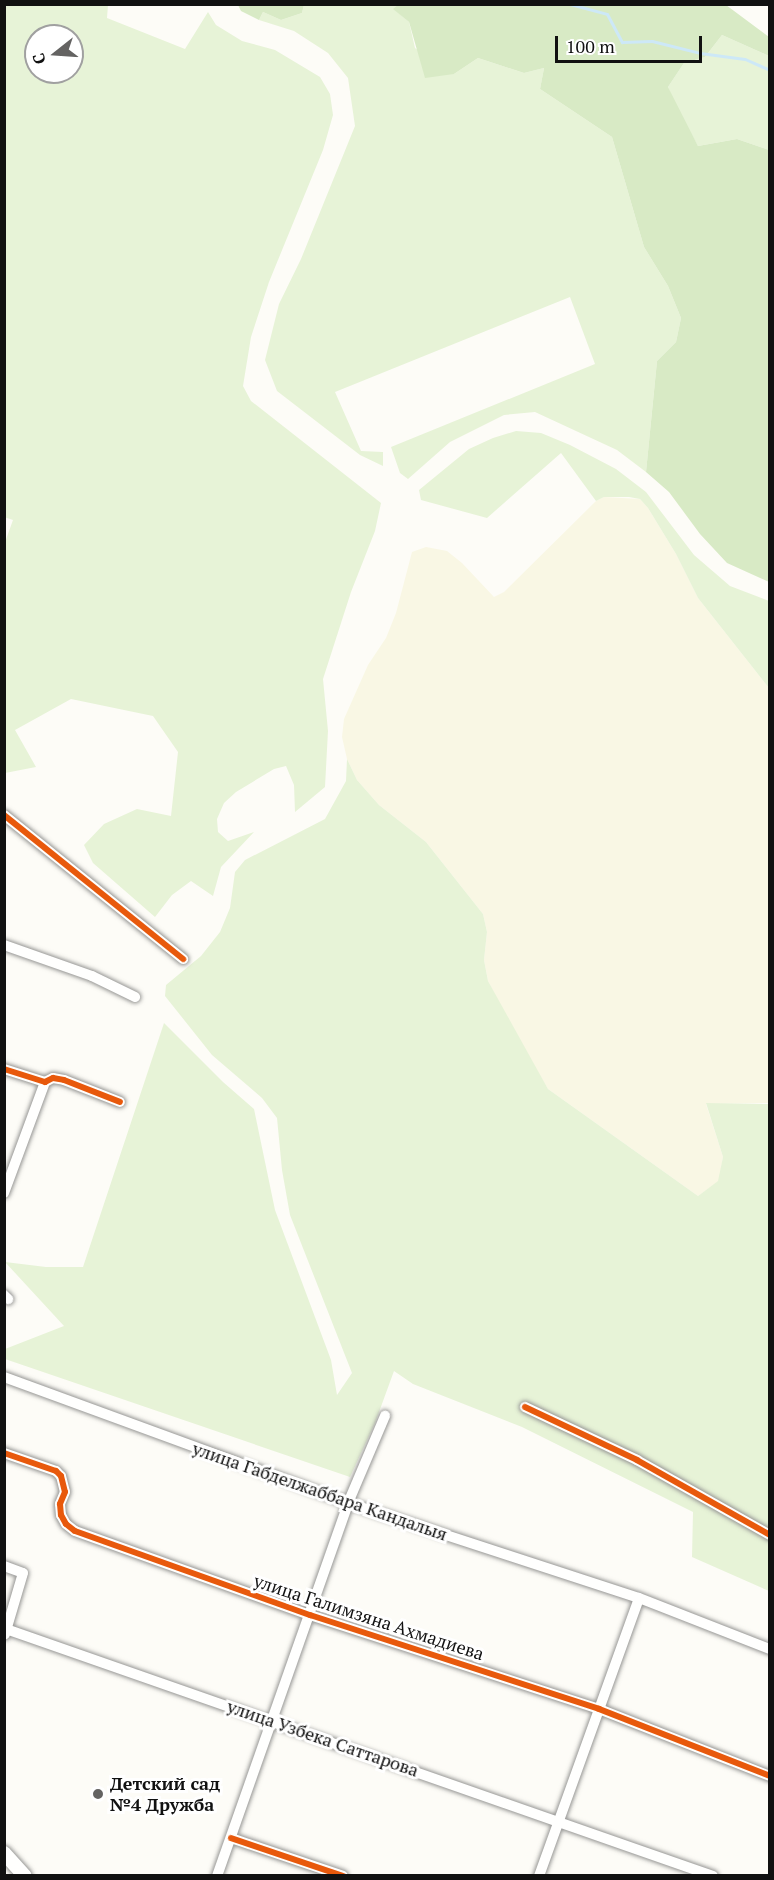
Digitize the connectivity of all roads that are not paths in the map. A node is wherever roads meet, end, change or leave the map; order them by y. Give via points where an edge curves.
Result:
1 (4, 815) edge
2 (4, 945) edge
3 (183, 959) dead end
4 (135, 997) dead end
5 (4, 1069) edge
6 (45, 1082) junction
7 (120, 1102) dead end
8 (4, 1193) edge
9 (4, 1377) edge
10 (525, 1407) dead end
11 (385, 1416) dead end
12 (4, 1453) edge
13 (348, 1503) junction
14 (770, 1535) edge
15 (4, 1566) edge
16 (639, 1598) junction
17 (310, 1615) junction
18 (5, 1632) edge
19 (770, 1649) edge
20 (599, 1708) junction
21 (273, 1720) junction
22 (770, 1776) edge
23 (559, 1821) junction
24 (231, 1838) junction
25 (4, 1853) edge
26 (25, 1875) edge
27 (217, 1875) edge
28 (343, 1875) edge
29 (539, 1875) edge
30 (713, 1875) edge

1 - 3 street
2 - 4 street via 92,976
5 - 6 street
6 - 7 street via 53,1078 64,1080
6 - 8 street
9 - 13 street, улица Габделжаббара Кандалыя
10 - 14 street via 637,1460
11 - 13 street
12 - 17 street, улица Галимзяна Ахмадиева via 61,1476 65,1492 61,1515 75,1531
13 - 16 street, улица Габделжаббара Кандалыя
13 - 17 street
15 - 18 street, улица Узбека Саттарова via 23,1573
16 - 19 street, улица Габделжаббара Кандалыя
16 - 20 street
17 - 20 street, улица Галимзяна Ахмадиева
17 - 21 street
18 - 21 street, улица Узбека Саттарова
20 - 22 street, улица Галимзяна Ахмадиева
20 - 23 street
21 - 23 street, улица Узбека Саттарова
21 - 24 street
23 - 29 street
23 - 30 street, улица Узбека Саттарова
24 - 27 street
24 - 28 street
25 - 26 street

